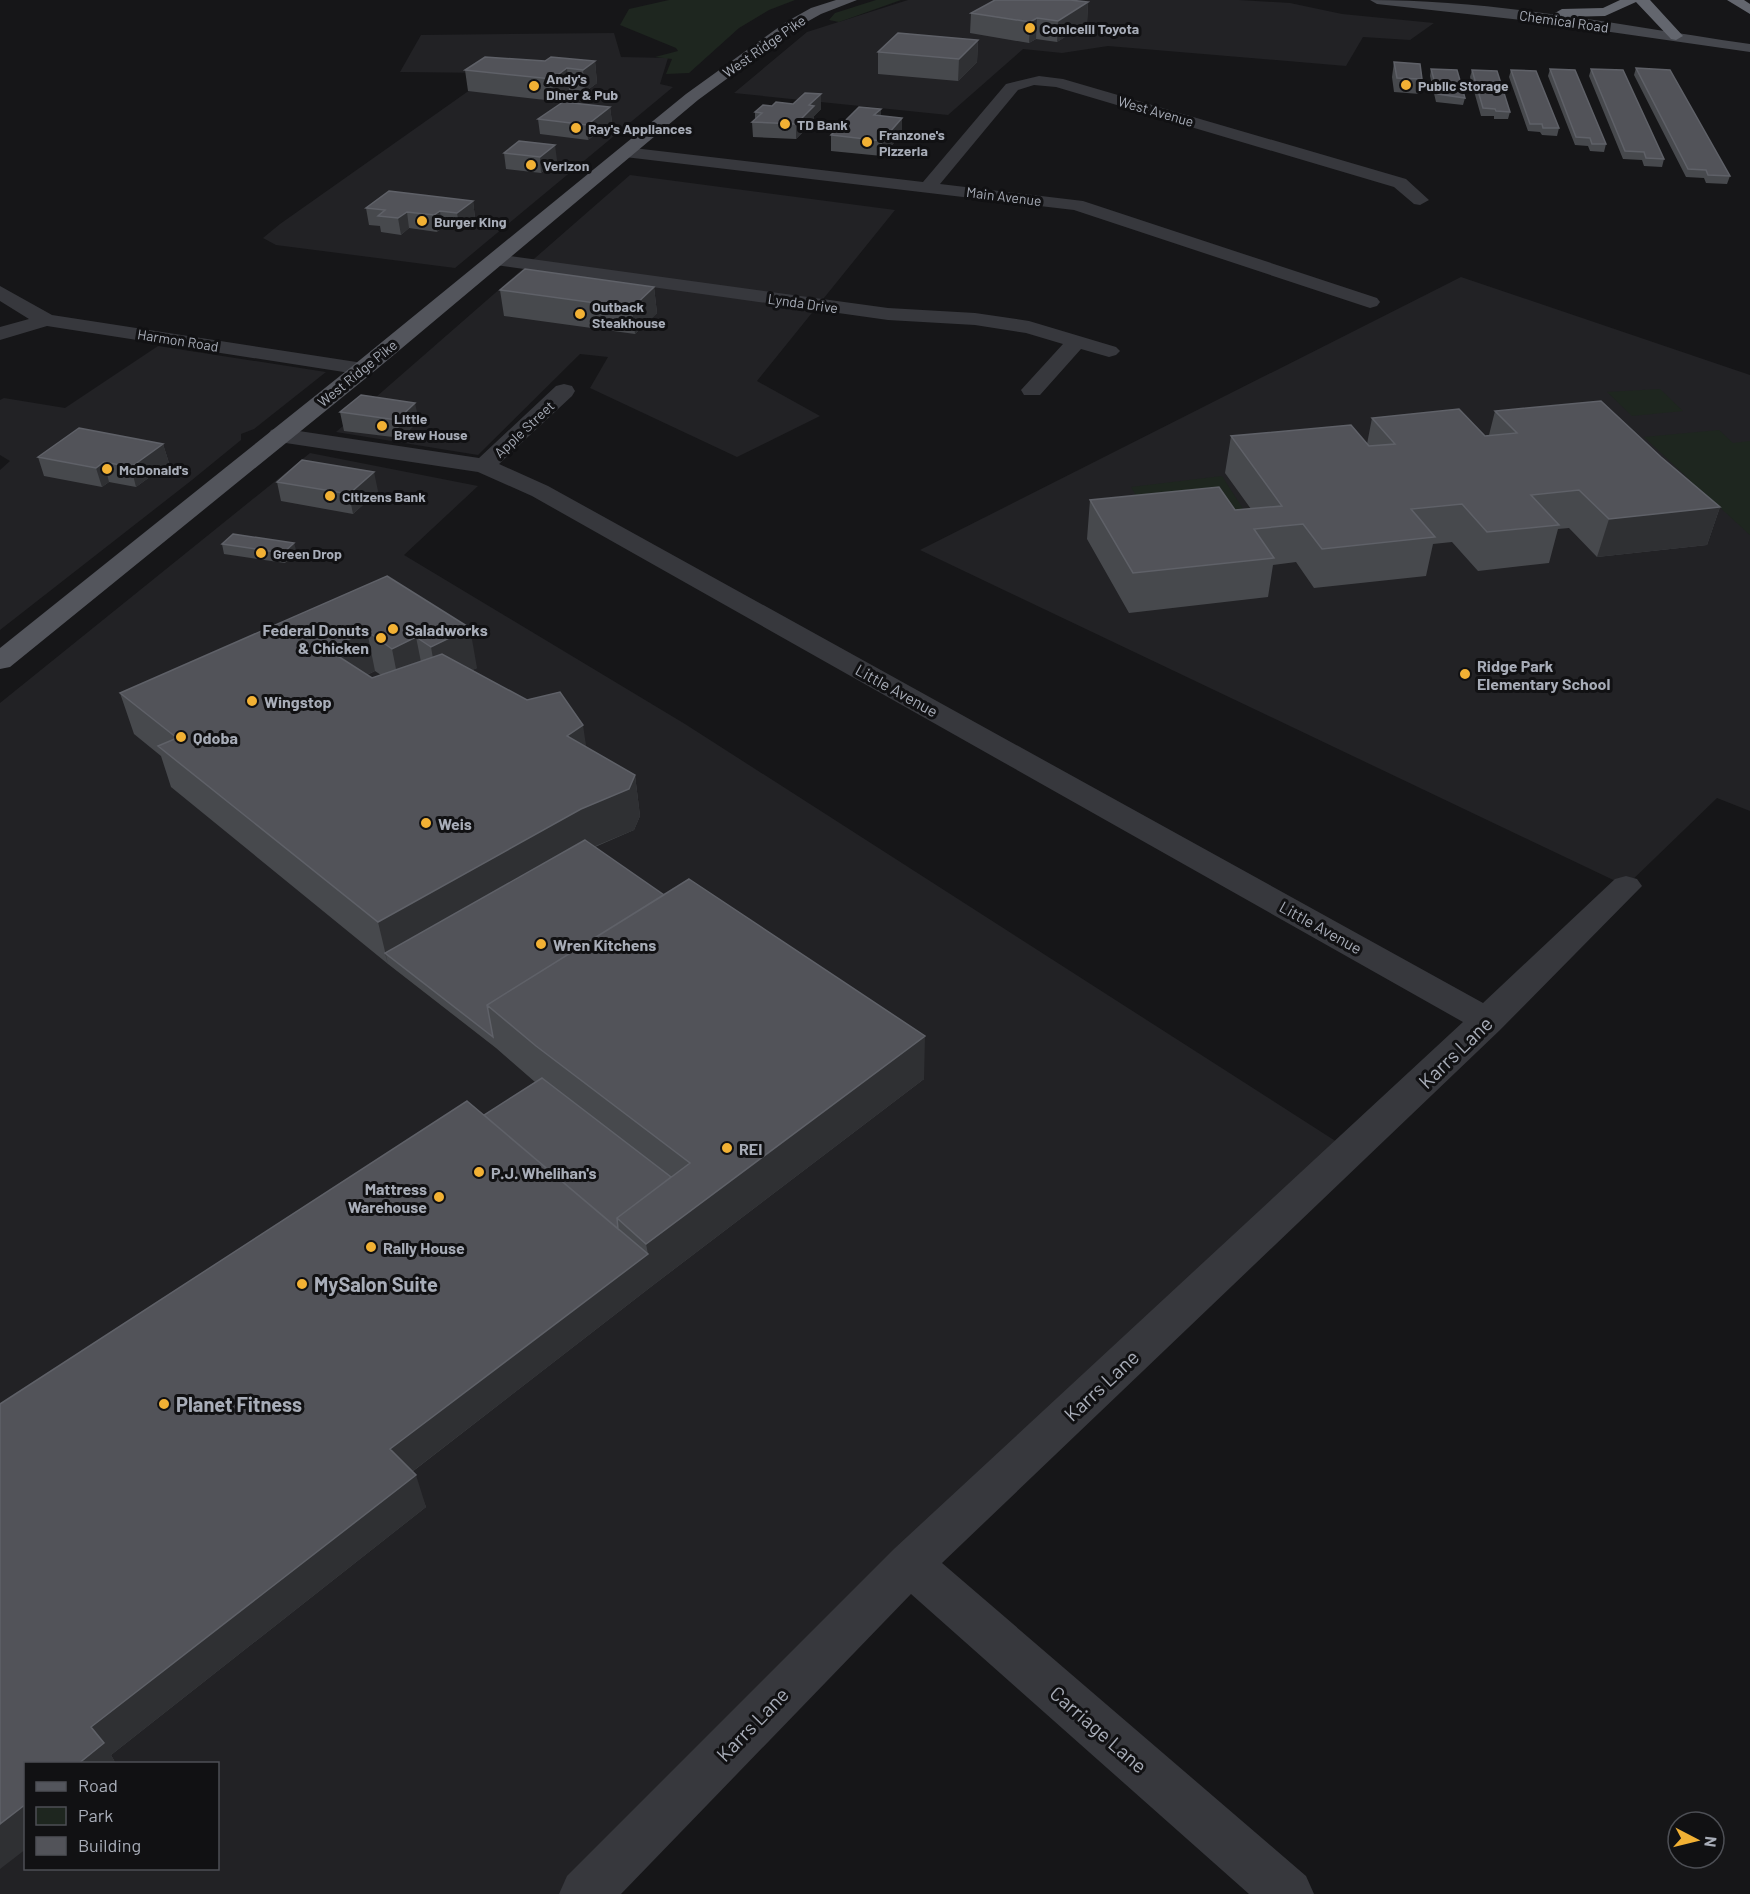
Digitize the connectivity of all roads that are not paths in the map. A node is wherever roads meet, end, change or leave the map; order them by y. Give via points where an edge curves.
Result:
1 (816, 0) edge
2 (850, 0) edge
3 (1377, 0) edge
4 (1442, 0) edge
5 (1631, 0) edge
6 (1642, 0) edge
7 (1734, 0) edge
8 (1750, 10) edge
9 (782, 13) dead end
10 (1562, 13) junction
11 (1672, 32) junction
12 (1750, 41) edge
13 (735, 48) dead end
14 (1750, 48) edge
15 (712, 82) junction
16 (625, 152) junction
17 (928, 188) junction
18 (1420, 200) dead end
19 (495, 260) junction
20 (0, 292) edge
21 (1370, 302) dead end
22 (46, 320) junction
23 (0, 334) edge
24 (1078, 340) junction
25 (1109, 351) dead end
26 (363, 369) junction
27 (1032, 390) dead end
28 (564, 391) dead end
29 (279, 435) junction
30 (484, 466) junction
31 (0, 661) edge
32 (1626, 886) dead end
33 (1488, 1021) junction
34 (910, 1564) junction
35 (585, 1894) edge
36 (1288, 1894) edge

1 - 9 main road, West Ridge Pike
2 - 15 main road, West Ridge Pike via 803,18
3 - 11 main road, Chemical Road
4 - 10 main road, Chemical Road
5 - 10 highway via 1605,12
6 - 11 highway
7 - 8 highway
10 - 11 main road, Chemical Road
11 - 12 main road, Chemical Road
11 - 14 main road, Chemical Road
13 - 15 main road, West Ridge Pike
15 - 16 main road, West Ridge Pike
16 - 17 street, Main Avenue
16 - 19 main road, West Ridge Pike
17 - 18 street, West Avenue via 1012,87 1036,80 1057,82 1400,183
17 - 21 street, Main Avenue via 1077,205
19 - 24 street, Lynda Drive via 888,314 975,319
19 - 26 main road, West Ridge Pike
20 - 22 street, Harmon Road
22 - 23 street
22 - 26 street, Harmon Road
24 - 25 street, Lynda Drive
24 - 27 street
26 - 29 main road, West Ridge Pike
28 - 30 street, Apple Street
29 - 30 street, Little Avenue
29 - 31 main road, West Ridge Pike
30 - 33 street, Little Avenue via 550,497
32 - 33 street, Karrs Lane
33 - 34 street, Karrs Lane
34 - 35 street, Karrs Lane
34 - 36 street, Carriage Lane

